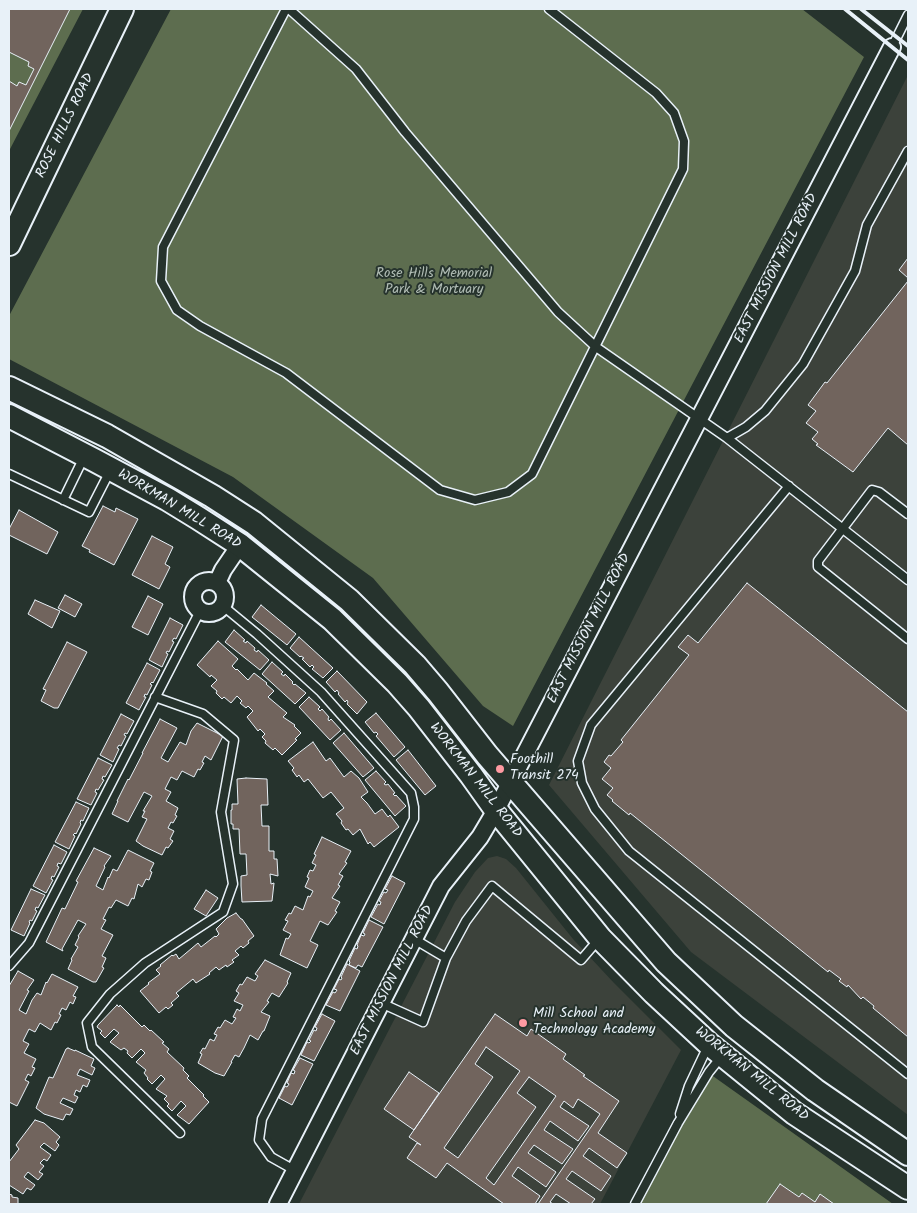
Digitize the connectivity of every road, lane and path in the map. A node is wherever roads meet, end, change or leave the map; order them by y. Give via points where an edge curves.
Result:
1 (122, 9) edge
2 (288, 9) edge
3 (548, 9) edge
4 (908, 15) edge
5 (892, 47) joint
6 (908, 151) edge
7 (9, 244) edge
8 (596, 347) junction
9 (9, 388) edge
10 (9, 416) edge
11 (699, 419) junction
12 (728, 438) junction
13 (85, 454) junction
14 (111, 469) junction
15 (9, 474) edge
16 (789, 486) junction
17 (64, 500) junction
18 (908, 514) edge
19 (254, 523) junction
20 (843, 528) junction
21 (240, 546) junction
22 (220, 576) junction
23 (908, 580) edge
24 (222, 606) junction
25 (200, 611) junction
26 (908, 639) edge
27 (155, 697) junction
28 (511, 782) junction
29 (496, 810) junction
30 (600, 938) junction
31 (414, 939) junction
32 (446, 958) junction
33 (9, 966) edge
34 (381, 1003) junction
35 (716, 1049) junction
36 (908, 1074) edge
37 (840, 1109) junction
38 (678, 1123) junction
39 (180, 1133) dead end
40 (908, 1154) edge
41 (296, 1171) junction
42 (908, 1188) edge
43 (278, 1204) edge
44 (635, 1204) edge

1 - 7 main road, ROSE HILLS ROAD
2 - 8 lane via 356,69 558,312
2 - 8 lane via 163,247 161,281 177,310 286,373 440,490 475,500 508,492 532,474
3 - 8 lane via 656,93 674,113 684,141 683,169
4 - 5 lane
5 - 11 street, EAST MISSION MILL ROAD
6 - 12 lane via 867,225 855,271 803,364 765,411
8 - 11 lane
9 - 19 main road, WORKMAN MILL ROAD via 127,447
10 - 13 main road, WORKMAN MILL ROAD
11 - 12 lane
11 - 28 street, EAST MISSION MILL ROAD
12 - 16 lane
13 - 14 main road, WORKMAN MILL ROAD
13 - 17 lane
14 - 17 lane via 89,512
14 - 19 main road via 123,462 140,465 235,518
14 - 21 main road, WORKMAN MILL ROAD via 167,499
15 - 17 lane
16 - 20 lane
16 - 36 lane via 591,726 578,761 582,783 595,809 629,851
18 - 20 lane via 872,490
19 - 28 main road, WORKMAN MILL ROAD via 349,600 415,665
20 - 23 lane
20 - 26 lane via 818,561 818,567
21 - 22 street
21 - 29 main road, WORKMAN MILL ROAD via 332,619 397,684
22 - 24 street via 225,593
22 - 25 street via 195,588 193,600
24 - 25 street via 212,613
24 - 41 lane via 320,692 411,793 414,807 414,819 262,1119 259,1140 271,1157
25 - 27 lane
27 - 33 lane via 29,943
27 - 39 lane via 203,714 234,740 221,812 232,884 223,912 144,963 110,994 87,1023 92,1047
28 - 29 street, EAST MISSION MILL ROAD
28 - 37 main road, WORKMAN MILL ROAD via 666,962 734,1026
29 - 30 main road, WORKMAN MILL ROAD
29 - 31 street, EAST MISSION MILL ROAD via 480,837 441,886
30 - 32 lane via 581,960 492,886 466,920
30 - 35 main road, WORKMAN MILL ROAD
31 - 32 lane
31 - 34 street, EAST MISSION MILL ROAD
32 - 34 lane via 423,1022
34 - 41 street, EAST MISSION MILL ROAD
35 - 37 main road via 719,1038 731,1040 804,1095
35 - 38 lane via 709,1072
35 - 38 lane via 689,1086
35 - 42 main road, WORKMAN MILL ROAD via 794,1113
37 - 40 main road, WORKMAN MILL ROAD
38 - 44 lane
41 - 43 street, EAST MISSION MILL ROAD

